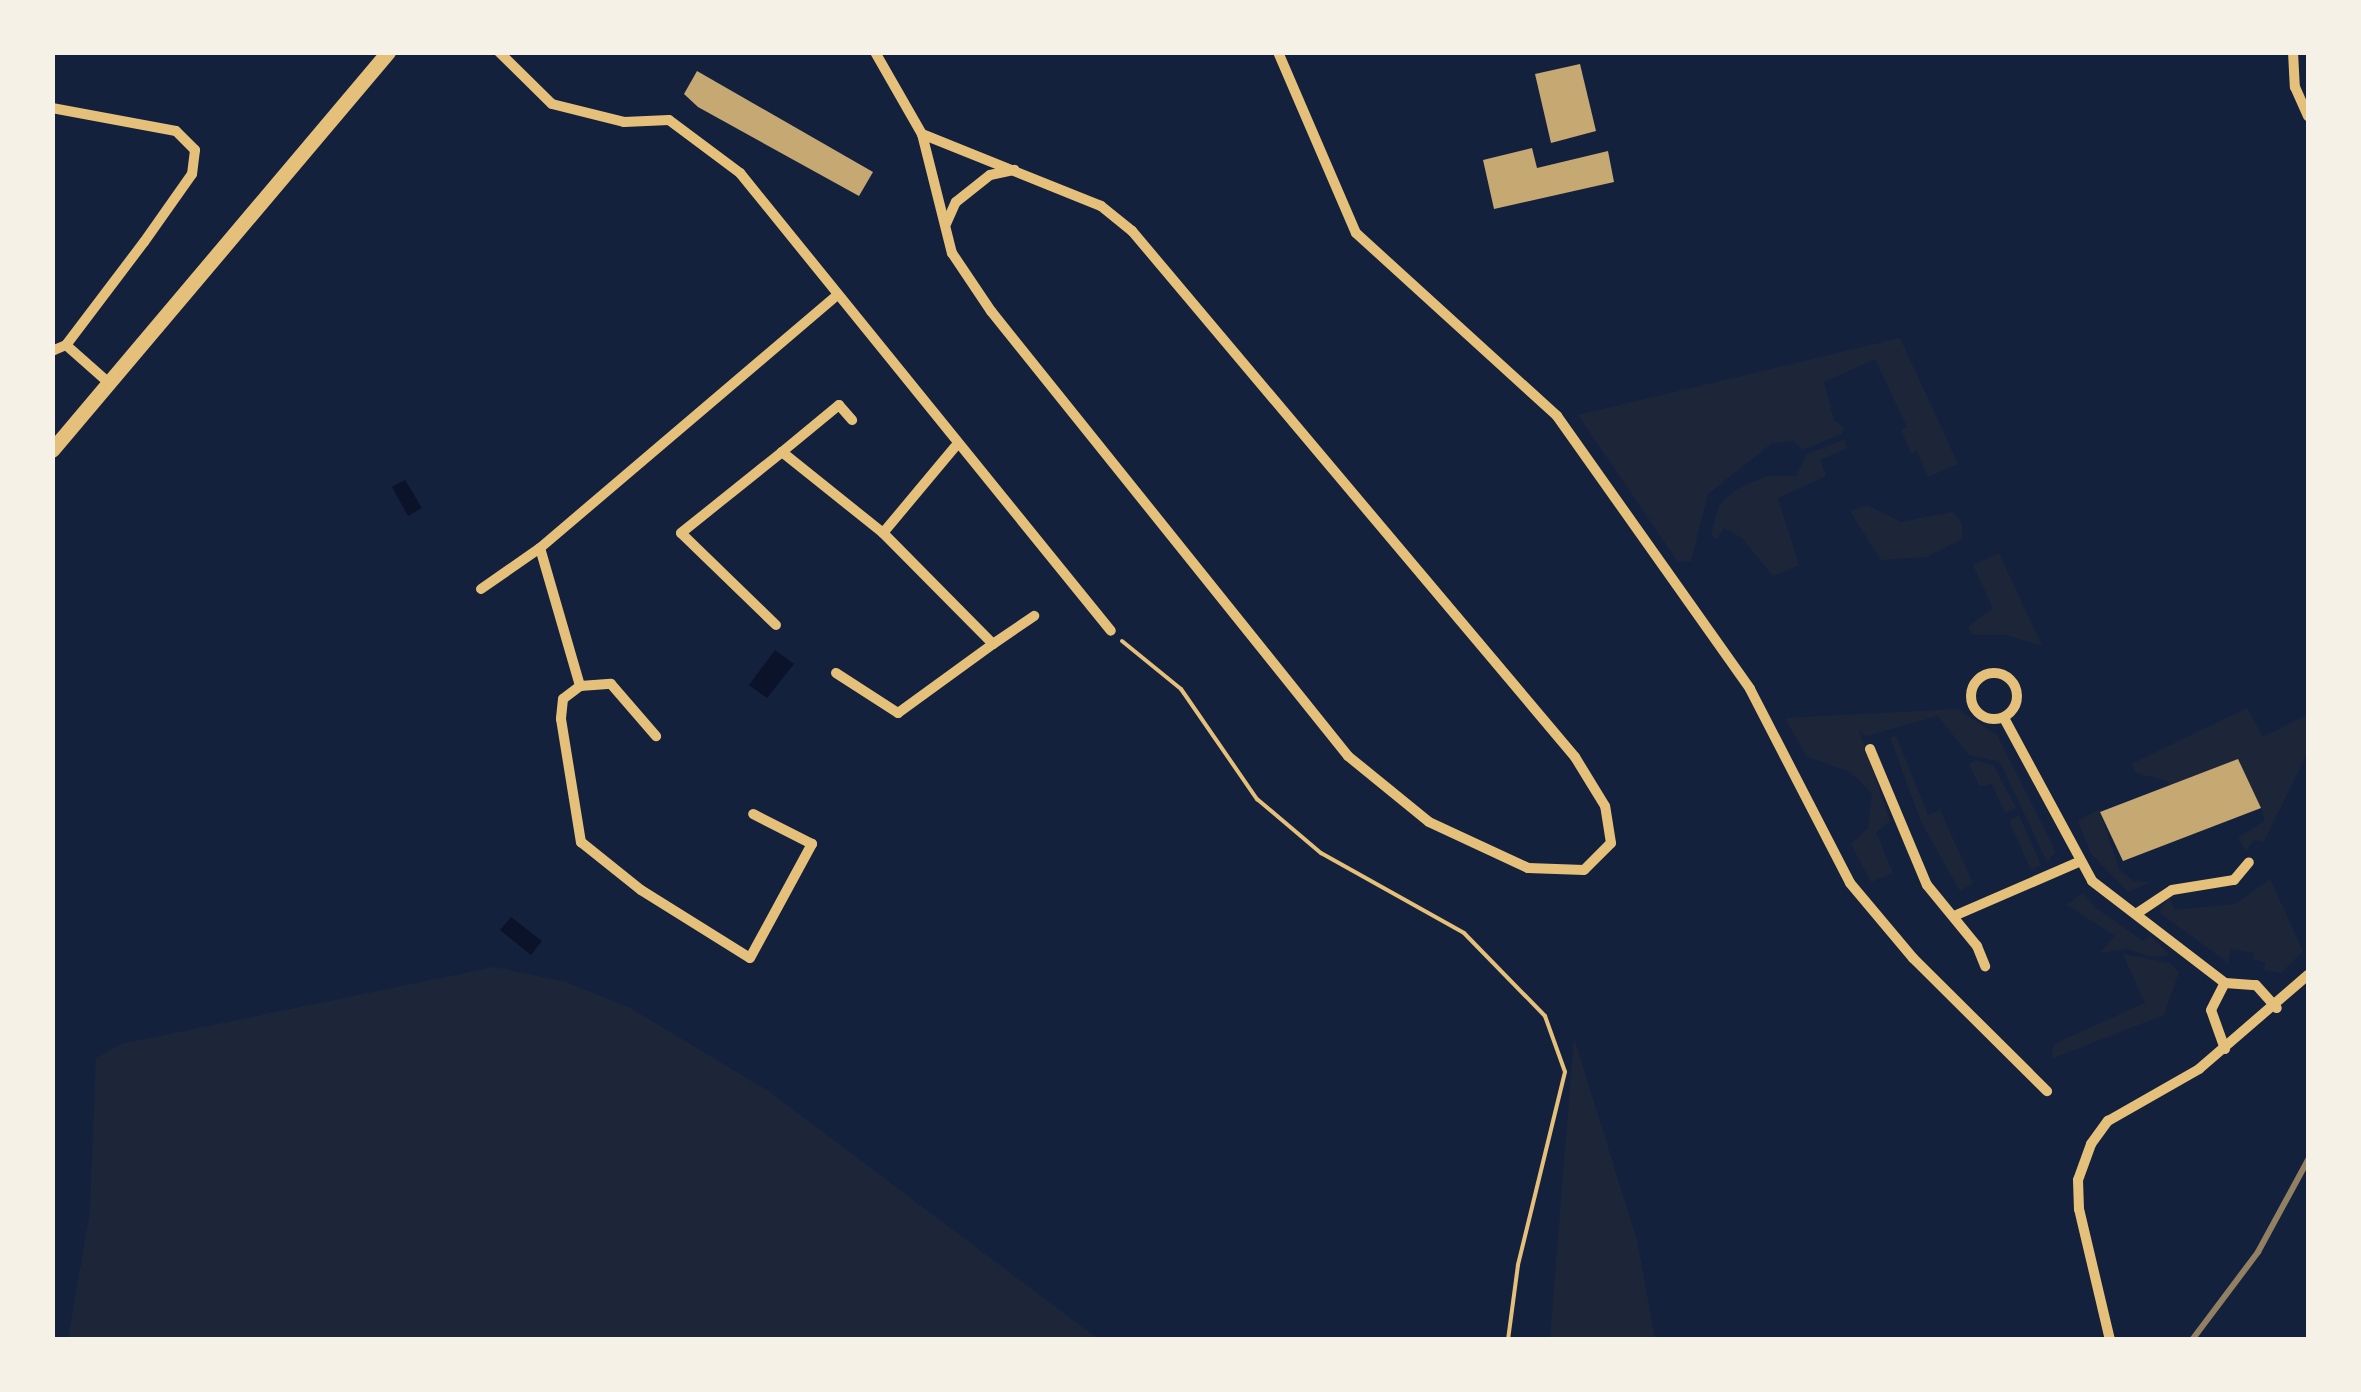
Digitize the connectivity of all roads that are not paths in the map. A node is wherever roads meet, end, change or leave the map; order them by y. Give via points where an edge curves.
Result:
1 (388, 52) edge
2 (499, 52) edge
3 (875, 52) edge
4 (1278, 52) edge
5 (2293, 52) edge
6 (52, 108) edge
7 (2308, 116) edge
8 (922, 134) junction
9 (1014, 170) junction
10 (945, 224) junction
11 (836, 295) junction
12 (66, 345) junction
13 (52, 351) edge
14 (108, 382) junction
15 (852, 420) dead end
16 (956, 447) junction
17 (52, 450) edge
18 (782, 452) junction
19 (883, 533) junction
20 (540, 548) junction
21 (481, 588) dead end
22 (1034, 616) dead end
23 (776, 625) dead end
24 (1110, 631) road end
25 (993, 644) junction
26 (836, 673) dead end
27 (580, 686) junction
28 (2004, 718) junction
29 (656, 736) dead end
30 (1870, 749) dead end
31 (752, 814) dead end
32 (2081, 861) junction
33 (2249, 862) dead end
34 (2136, 914) junction
35 (1954, 916) junction
36 (1985, 966) dead end
37 (2308, 976) edge
38 (2225, 984) junction
39 (2277, 1008) junction
40 (2225, 1049) junction
41 (2047, 1090) dead end
42 (2110, 1340) edge

1 - 14 main road
2 - 11 street via 552,104 624,122 669,120 740,173 809,252
3 - 8 street
4 - 41 street via 1356,233 1557,416 1750,689 1850,883 1913,958
5 - 7 street via 2295,87
6 - 12 street via 176,130 195,150 192,174
8 - 9 street
8 - 10 street
9 - 10 street via 990,175 956,202
9 - 10 street via 1101,206 1132,230 1575,757 1606,806 1611,843 1584,870 1528,868 1429,822 1348,756 990,311 952,252
11 - 16 street
11 - 20 street
12 - 13 street
12 - 14 street
14 - 17 main road
15 - 18 street via 838,406
16 - 19 street
16 - 24 street
18 - 19 street
18 - 23 street via 681,532
19 - 25 street
20 - 21 street
20 - 27 street
22 - 25 street
25 - 26 street via 898,713
27 - 29 street via 612,684
27 - 31 street via 563,699 561,720 581,842 641,890 750,958 812,844
28 - 28 street via 2018,692 2010,678 1988,673 1976,682 1971,700 1983,716
28 - 32 street
30 - 35 street via 1928,886
32 - 34 street via 2092,881
32 - 35 street
33 - 34 street via 2234,880 2172,890
34 - 38 street
35 - 36 street
37 - 39 street
38 - 39 street via 2256,985
38 - 40 street via 2210,1010
39 - 40 street
40 - 42 street via 2108,1122 2078,1180

